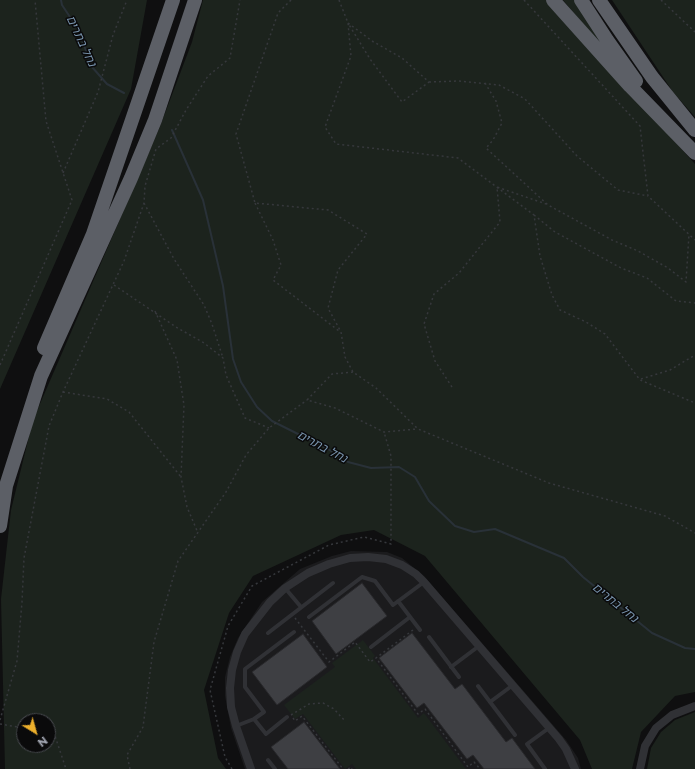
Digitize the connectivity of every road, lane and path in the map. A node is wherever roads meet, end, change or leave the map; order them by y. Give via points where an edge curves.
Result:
1 (35, 0) edge
2 (127, 0) edge
3 (173, 0) edge
4 (195, 0) edge
5 (240, 0) edge
6 (290, 0) edge
7 (339, 0) edge
8 (524, 0) edge
9 (554, 0) edge
10 (581, 0) edge
11 (599, 0) edge
12 (661, 0) edge
13 (348, 23) junction
14 (695, 32) edge
15 (429, 82) junction
16 (485, 83) junction
17 (695, 130) edge
18 (695, 153) edge
19 (63, 173) junction
20 (497, 187) junction
21 (648, 196) junction
22 (144, 203) junction
23 (255, 203) junction
24 (548, 205) junction
25 (534, 215) junction
26 (689, 234) junction
27 (695, 240) edge
28 (114, 285) junction
29 (695, 303) edge
30 (155, 311) junction
31 (341, 332) junction
32 (695, 355) edge
33 (223, 358) junction
34 (0, 365) edge
35 (353, 372) junction
36 (640, 380) junction
37 (452, 387) dead end
38 (63, 392) junction
39 (307, 400) junction
40 (695, 403) edge
41 (269, 428) junction
42 (418, 429) junction
43 (181, 476) junction
44 (0, 482) edge
45 (0, 526) edge
46 (198, 533) junction
47 (695, 534) edge
48 (424, 582) junction
49 (333, 583) dead end
50 (285, 588) junction
51 (398, 601) junction
52 (301, 608) junction
53 (292, 614) junction
54 (410, 617) junction
55 (309, 618) dead end
56 (419, 628) joint
57 (294, 632) dead end
58 (268, 633) dead end
59 (429, 637) dead end
60 (479, 646) junction
61 (371, 647) dead end
62 (376, 658) junction
63 (451, 667) junction
64 (459, 677) dead end
65 (513, 685) junction
66 (478, 686) dead end
67 (490, 702) junction
68 (695, 706) edge
69 (289, 716) junction
70 (254, 719) junction
71 (0, 720) edge
72 (345, 721) dead end
73 (0, 724) edge
74 (236, 726) junction
75 (16, 727) edge
76 (549, 728) junction
77 (515, 735) dead end
78 (56, 739) edge
79 (268, 760) dead end
80 (66, 769) edge
81 (130, 769) edge
82 (251, 769) edge
83 (275, 769) edge
84 (343, 769) edge
85 (348, 769) edge
86 (352, 769) edge
87 (480, 769) edge
88 (545, 769) edge
89 (574, 769) edge
90 (640, 769) edge

1 - 19 path via 46,121
2 - 19 path via 113,35 98,92
3 - 44 highway via 93,234 29,382 6,453
4 - 45 highway via 155,120 41,376 6,486
5 - 22 path via 230,58 208,76 171,138 156,149 145,186
6 - 23 path via 278,13 236,134
7 - 13 path
8 - 21 path via 640,126
9 - 18 highway via 630,86
10 - 18 highway via 640,86
11 - 17 highway via 652,77
12 - 14 path
13 - 15 path via 372,41 402,58
13 - 15 path via 370,59 402,102
13 - 20 path via 351,56 325,127 336,144 458,158
15 - 16 path
16 - 21 path via 499,85 525,99 577,156 618,190
16 - 24 path via 496,101 502,123 486,148
19 - 34 path via 72,200
20 - 24 path
20 - 25 path
20 - 37 path via 500,222 459,273 434,294 424,324 435,361
21 - 26 path
22 - 28 path
22 - 33 path via 174,259 204,305
23 - 31 path via 273,240 281,265 273,280
23 - 31 path via 328,210 367,234 338,270 328,308
24 - 26 path via 612,240 638,251 686,282
25 - 29 path via 555,232 620,268 647,278 676,301
25 - 36 path via 540,256 552,295 560,310 605,334
26 - 27 path
28 - 30 path
28 - 38 path
30 - 33 path
30 - 43 path via 177,360 184,405
31 - 35 path via 345,357
32 - 36 path via 670,370
33 - 41 path via 226,376 245,418
35 - 39 path via 332,374
35 - 42 path via 376,388
36 - 40 path
38 - 43 path via 107,398 129,412
38 - 71 path via 49,426 24,558 17,661
39 - 41 path
39 - 42 path via 335,408 384,432
41 - 46 path via 246,455 226,492
42 - 47 path via 549,483 665,516
43 - 46 path via 187,507
46 - 81 path via 178,561 154,642 143,727 127,756
48 - 50 street via 402,565 386,559 368,557 350,558 329,564
48 - 51 lane
48 - 60 street
49 - 52 lane
50 - 52 lane
50 - 74 street via 256,617 237,652 230,688
51 - 54 lane
51 - 55 lane via 393,605 375,581 362,577
52 - 53 lane
53 - 58 lane
53 - 62 path via 329,662 355,642 370,662
54 - 56 lane
54 - 61 lane
56 - 62 path
57 - 70 lane via 245,668 245,687 264,712
59 - 63 lane
60 - 63 lane
60 - 65 street
62 - 87 path via 418,714 425,709 468,766 474,762
63 - 64 lane
65 - 67 lane
65 - 76 street
66 - 67 lane
67 - 77 lane
68 - 90 street via 672,715 656,728 645,746
69 - 70 lane via 266,734
69 - 72 path via 309,704 323,703
69 - 84 path via 295,721 302,716
70 - 74 lane
73 - 75 path
74 - 82 street
76 - 88 lane via 527,744
76 - 89 street via 566,748
78 - 80 path
79 - 83 lane
85 - 86 path

